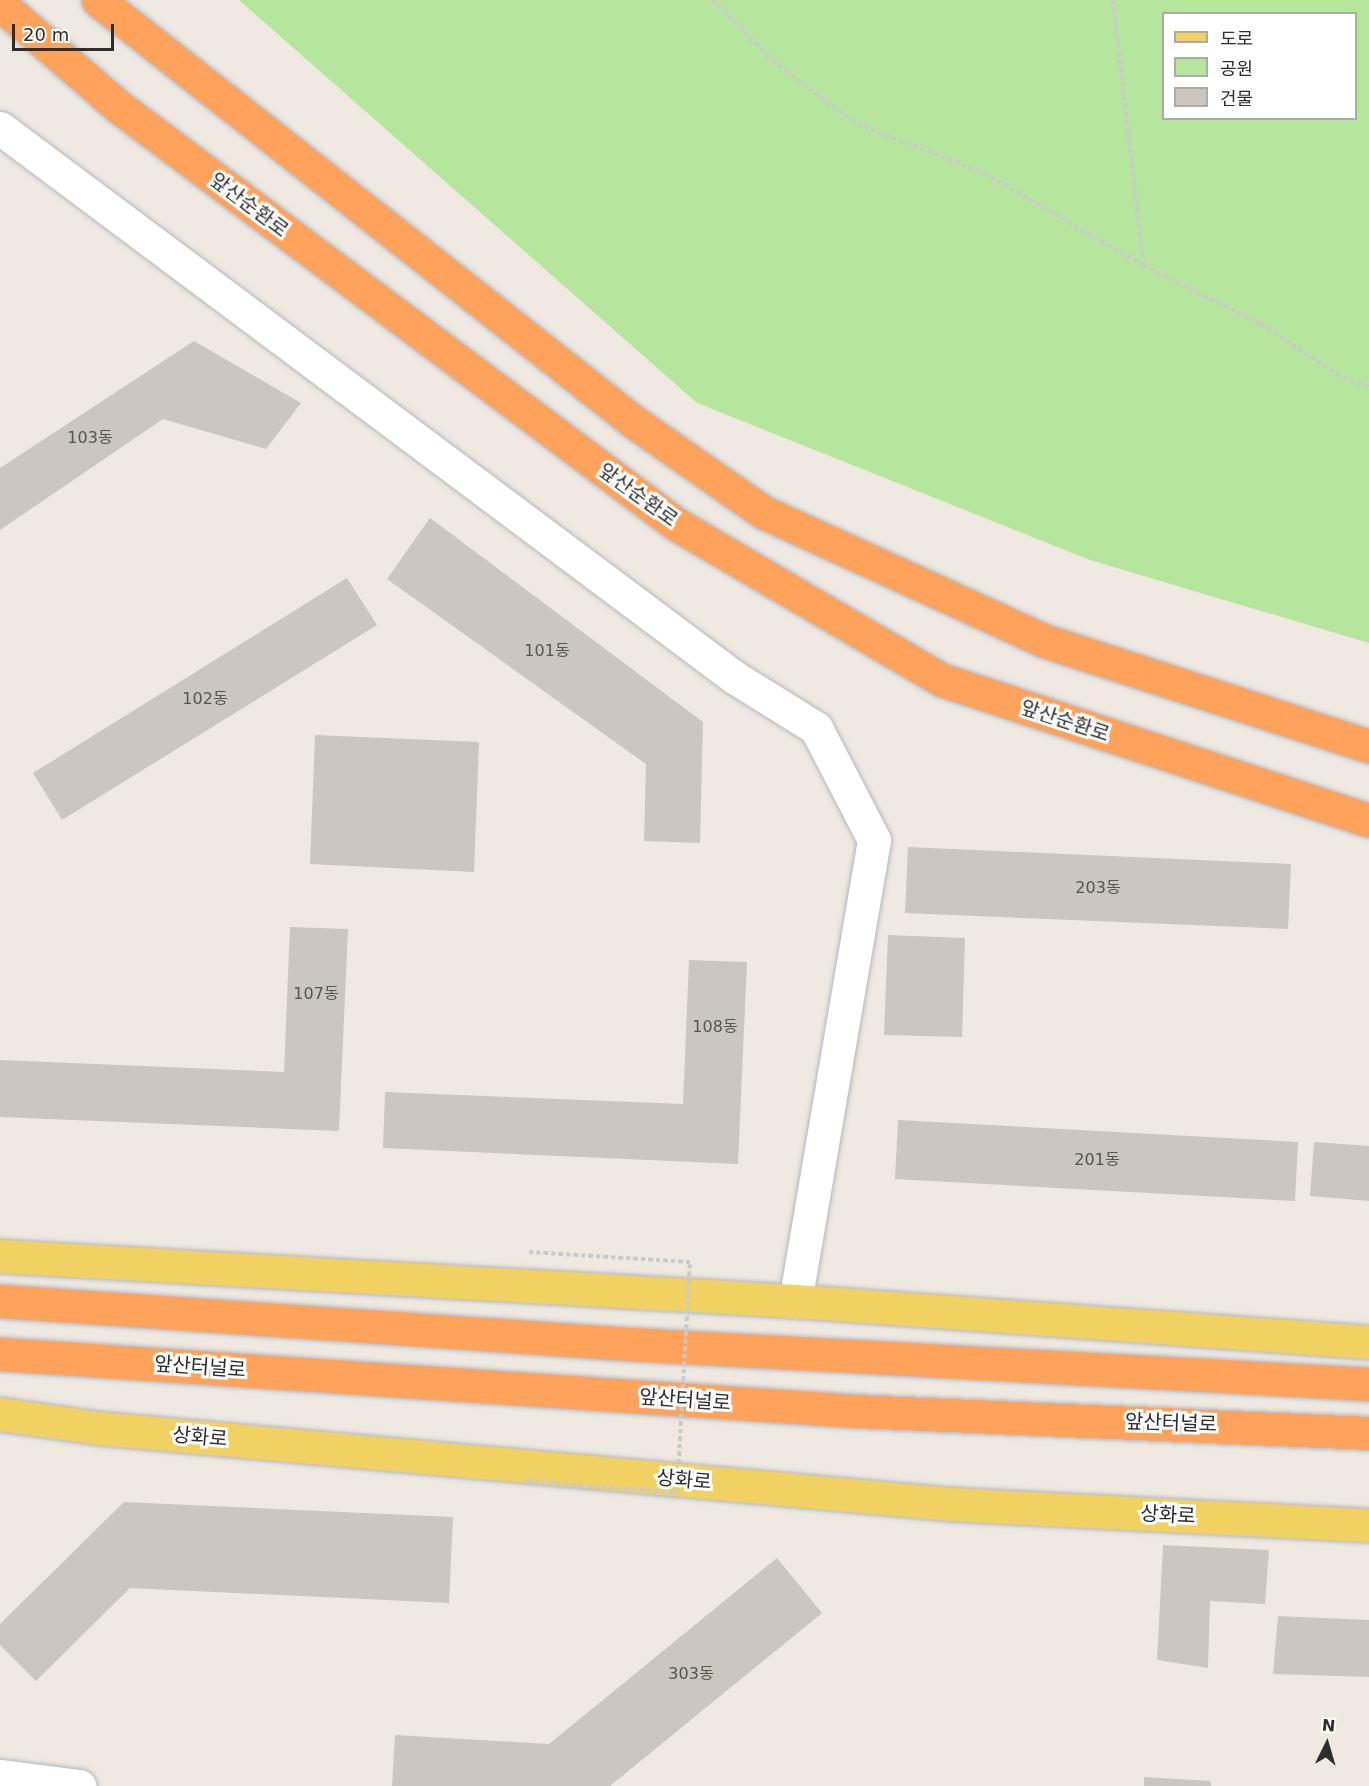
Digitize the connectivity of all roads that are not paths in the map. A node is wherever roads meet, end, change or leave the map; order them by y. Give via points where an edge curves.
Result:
1 (98, 0) edge
2 (0, 4) edge
3 (0, 128) edge
4 (1369, 746) edge
5 (1369, 820) edge
6 (0, 1256) edge
7 (795, 1301) junction
8 (3, 1302) edge
9 (1369, 1342) edge
10 (1, 1354) edge
11 (1369, 1384) edge
12 (0, 1414) edge
13 (1369, 1433) edge
14 (1369, 1525) edge
15 (0, 1776) edge
16 (80, 1786) edge

1 - 4 highway via 634,422 763,512 1042,640
2 - 5 highway, 앞산순환로 via 118,107 676,524 942,680
3 - 7 lane via 725,670 816,728 874,840
6 - 7 main road
7 - 9 main road
8 - 11 highway
10 - 13 highway, 앞산터널로 via 855,1411
12 - 14 main road, 상화로 via 98,1428 951,1504
15 - 16 lane

